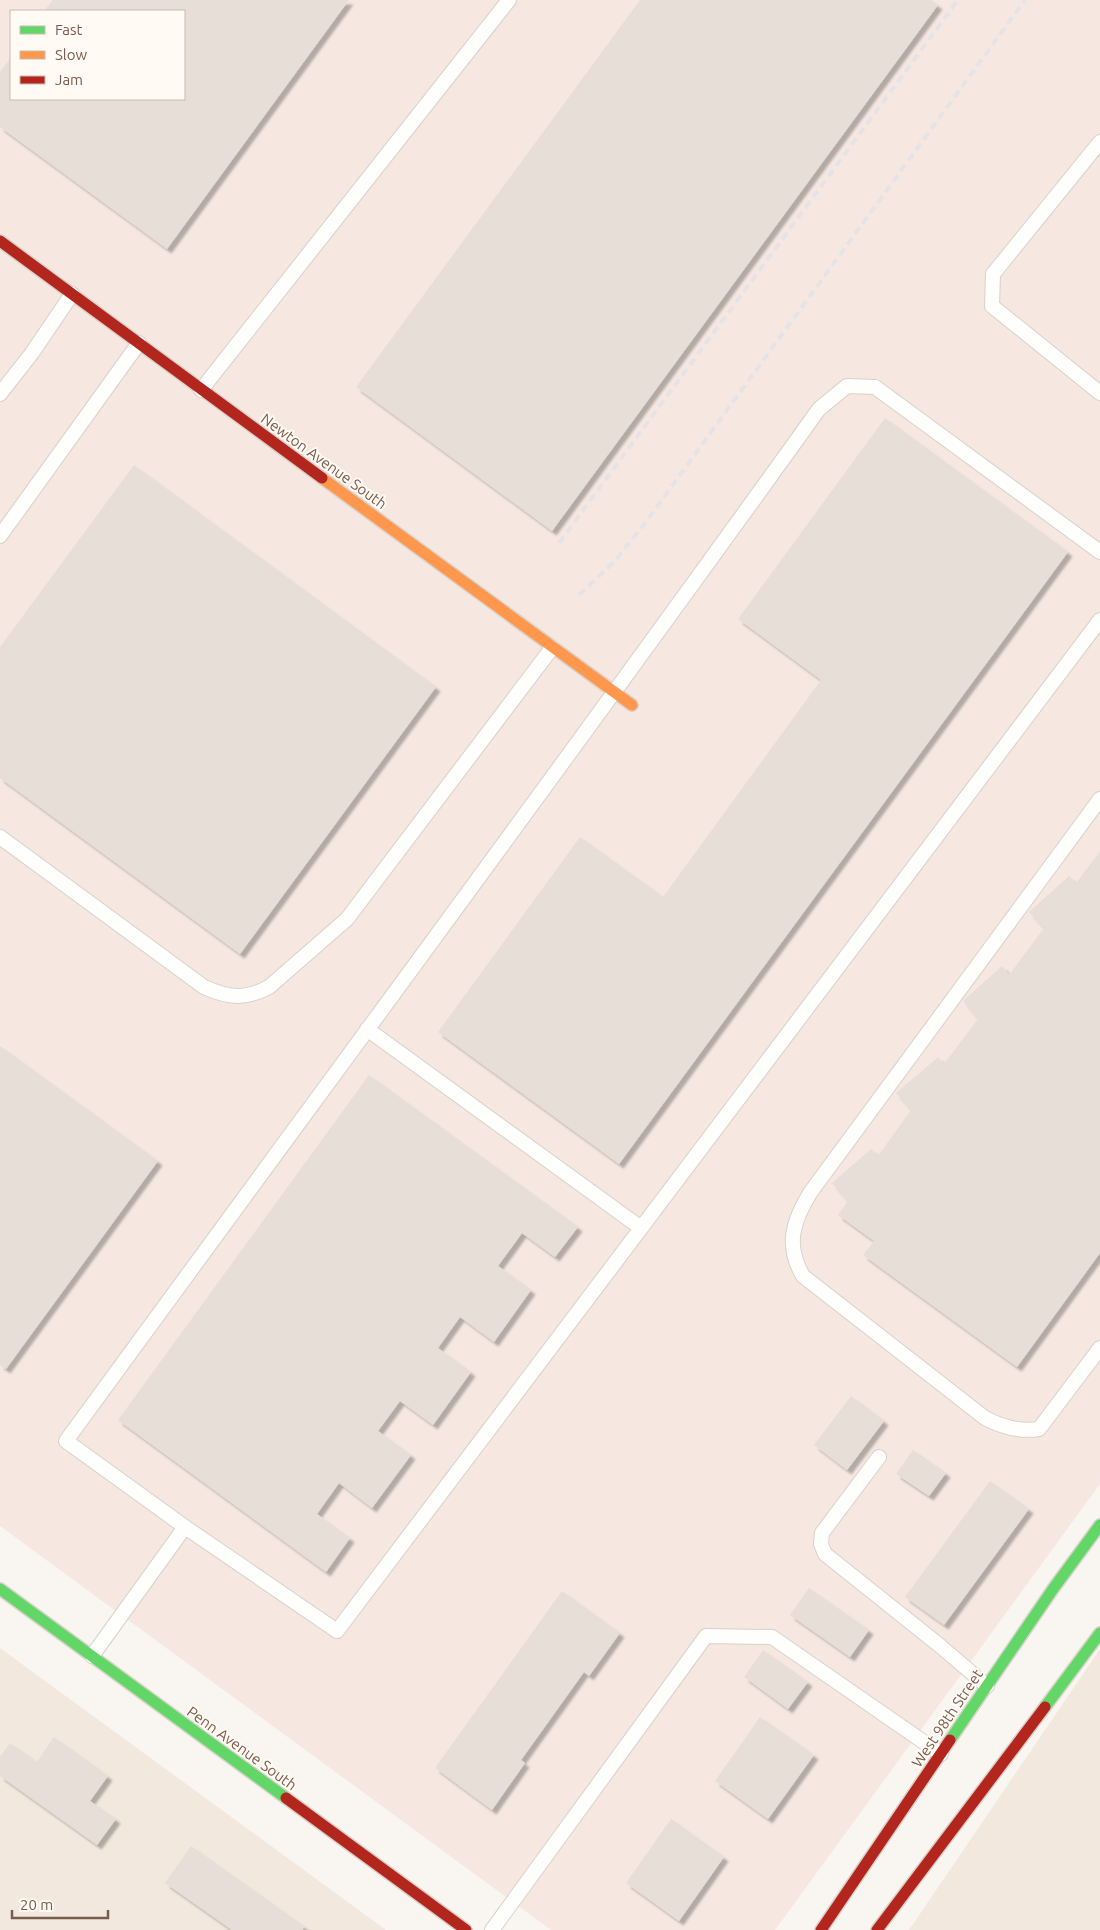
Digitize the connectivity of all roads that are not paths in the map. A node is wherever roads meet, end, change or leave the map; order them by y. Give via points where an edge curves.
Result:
1 (509, 0) edge
2 (1100, 142) edge
3 (0, 240) edge
4 (72, 294) junction
5 (139, 344) junction
6 (202, 390) junction
7 (1100, 393) edge
8 (0, 394) edge
9 (0, 536) edge
10 (1100, 552) edge
11 (1100, 620) edge
12 (552, 648) junction
13 (615, 693) junction
14 (632, 705) dead end
15 (1100, 799) edge
16 (0, 837) edge
17 (367, 1029) junction
18 (641, 1228) junction
19 (1100, 1348) edge
20 (879, 1457) dead end
21 (1100, 1525) edge
22 (185, 1527) junction
23 (0, 1589) edge
24 (1100, 1633) edge
25 (92, 1656) junction
26 (987, 1686) junction
27 (941, 1754) junction
28 (835, 1909) junction
29 (466, 1930) edge
30 (492, 1930) edge
31 (812, 1930) edge
32 (821, 1930) edge
33 (877, 1930) edge

1 - 6 lane
2 - 7 lane via 993,274 992,306
3 - 4 street, Newton Avenue South
4 - 5 street, Newton Avenue South
4 - 8 lane
5 - 6 street, Newton Avenue South
5 - 9 lane
6 - 12 street, Newton Avenue South
10 - 13 lane via 875,387 847,386 819,409
11 - 18 lane
12 - 13 street, Newton Avenue South
12 - 16 lane via 347,919 269,987 255,994 239,997 204,987
13 - 14 street, Newton Avenue South
13 - 17 lane
15 - 19 lane via 810,1193 798,1213 792,1249 803,1276 995,1423 1027,1431 1039,1429
17 - 18 lane
17 - 22 lane via 66,1441
18 - 22 lane via 337,1631
20 - 26 lane via 822,1534 821,1544 826,1554
21 - 26 street, West 98th Street
22 - 25 lane
23 - 25 street, Penn Avenue South
24 - 33 street
25 - 29 street, Penn Avenue South
26 - 27 street, West 98th Street
27 - 28 street, West 98th Street
27 - 30 lane via 772,1637 706,1636
28 - 31 lane
28 - 32 street, West 98th Street

